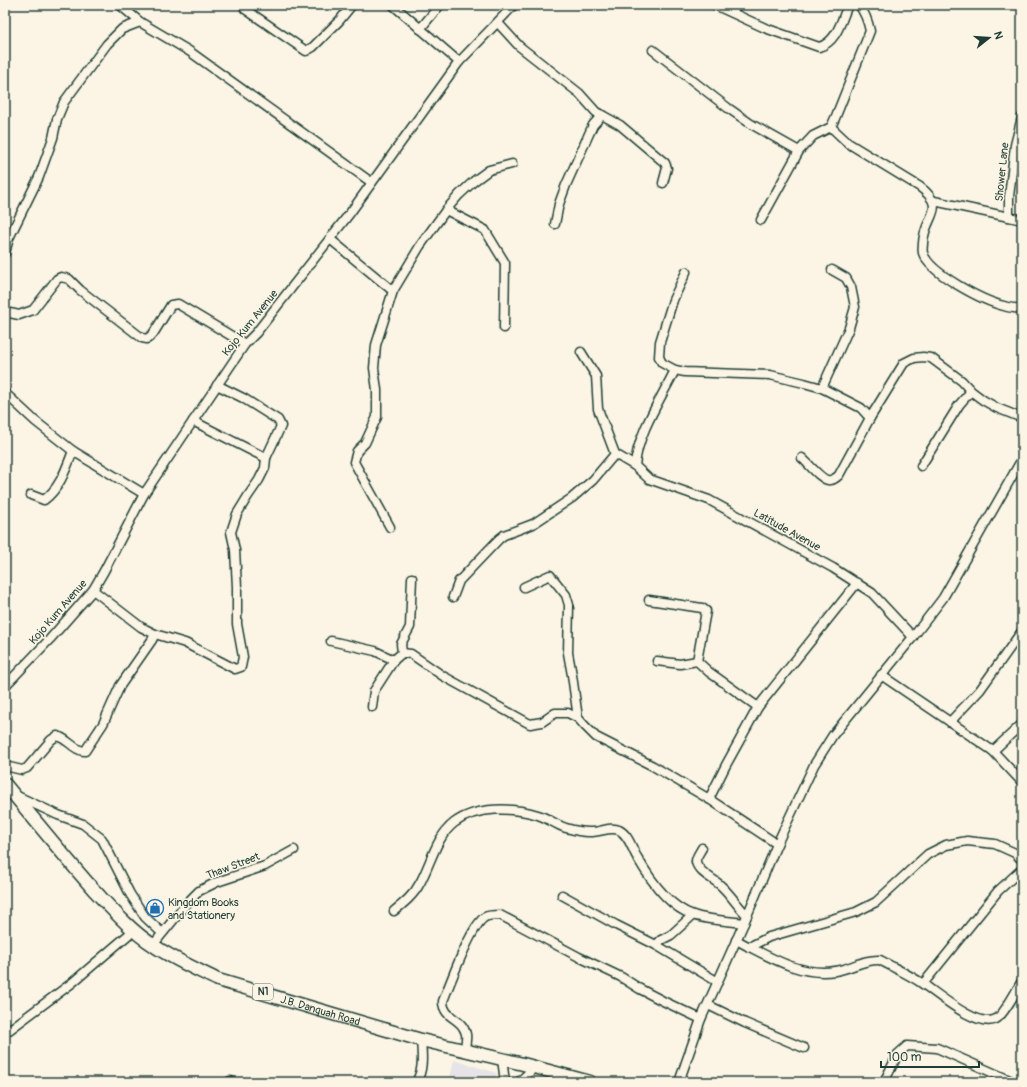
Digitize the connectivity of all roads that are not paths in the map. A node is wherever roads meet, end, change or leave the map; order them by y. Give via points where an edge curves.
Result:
1 (120, 5) edge
2 (352, 5) edge
3 (393, 5) edge
4 (440, 5) edge
5 (514, 5) edge
6 (715, 5) edge
7 (848, 5) edge
8 (859, 5) edge
9 (245, 9) dead end
10 (127, 12) junction
11 (140, 22) junction
12 (498, 23) junction
13 (122, 29) junction
14 (420, 29) junction
15 (653, 50) dead end
16 (459, 62) junction
17 (602, 115) junction
18 (1022, 117) edge
19 (831, 127) junction
20 (799, 151) junction
21 (512, 164) dead end
22 (371, 182) junction
23 (663, 183) dead end
24 (934, 201) junction
25 (446, 210) junction
26 (1009, 217) junction
27 (761, 220) dead end
28 (1022, 220) edge
29 (554, 224) dead end
30 (330, 239) junction
31 (5, 253) edge
32 (832, 270) dead end
33 (686, 272) dead end
34 (393, 291) junction
35 (1022, 309) edge
36 (5, 312) edge
37 (504, 328) dead end
38 (245, 344) junction
39 (581, 352) dead end
40 (675, 370) junction
41 (217, 385) junction
42 (822, 388) junction
43 (971, 391) junction
44 (5, 393) edge
45 (870, 418) junction
46 (1022, 418) edge
47 (193, 421) junction
48 (72, 451) junction
49 (615, 454) junction
50 (266, 458) junction
51 (802, 458) dead end
52 (1022, 459) edge
53 (635, 466) junction
54 (921, 466) dead end
55 (144, 494) junction
56 (31, 495) dead end
57 (390, 527) dead end
58 (412, 578) dead end
59 (857, 583) junction
60 (524, 587) dead end
61 (93, 590) junction
62 (453, 597) dead end
63 (649, 600) dead end
64 (1022, 631) edge
65 (155, 634) junction
66 (913, 637) junction
67 (331, 641) dead end
68 (402, 653) junction
69 (394, 660) junction
70 (658, 661) dead end
71 (696, 661) junction
72 (881, 675) junction
73 (5, 686) edge
74 (372, 707) dead end
75 (758, 707) junction
76 (578, 718) junction
77 (950, 722) junction
78 (1022, 724) edge
79 (993, 751) junction
80 (5, 766) edge
81 (1022, 782) edge
82 (5, 784) edge
83 (13, 794) junction
84 (709, 799) junction
85 (777, 844) junction
86 (702, 848) dead end
87 (294, 850) dead end
88 (1022, 860) edge
89 (1022, 869) edge
90 (562, 895) dead end
91 (394, 911) dead end
92 (693, 915) junction
93 (747, 915) junction
94 (744, 923) junction
95 (134, 930) junction
96 (162, 933) junction
97 (736, 940) junction
98 (153, 945) junction
99 (656, 945) junction
100 (749, 947) junction
101 (1022, 981) edge
102 (718, 982) junction
103 (923, 984) junction
104 (708, 1005) junction
105 (701, 1019) junction
106 (5, 1033) edge
107 (421, 1040) junction
108 (804, 1048) dead end
109 (465, 1050) junction
110 (502, 1059) junction
111 (535, 1067) junction
112 (507, 1081) edge
113 (416, 1082) edge
114 (519, 1082) edge
115 (590, 1082) edge
116 (679, 1082) edge
117 (884, 1082) edge
118 (1014, 1082) edge

1 - 10 street
2 - 9 street via 339,21 306,51
3 - 14 street
4 - 14 street
5 - 12 street, Kojo Kum Avenue
6 - 7 street via 765,28 819,48 832,40
8 - 19 street via 870,31
10 - 11 street
10 - 13 street
11 - 13 street
11 - 22 street via 189,51
12 - 16 street, Kojo Kum Avenue
12 - 17 street via 519,46 579,93
13 - 31 street via 107,44 64,102 39,176 9,238
14 - 16 street
15 - 20 street via 750,124
16 - 22 street, Kojo Kum Avenue
17 - 23 street via 620,125 665,163 667,168
17 - 29 street via 593,125 566,185
18 - 26 street, Shower Lane via 1015,145
19 - 20 street via 813,136
19 - 24 street via 848,143 920,186
20 - 27 street
21 - 25 street via 490,170 474,181
22 - 30 street, Kojo Kum Avenue
24 - 26 street
24 - 35 street via 934,209 923,239 923,252 929,264 948,279 982,298
25 - 34 street via 420,246
25 - 37 street via 485,230 505,263
26 - 28 street, Shower Lane
30 - 34 street
30 - 38 street, Kojo Kum Avenue
32 - 42 street via 846,278 851,287 855,307 849,328
33 - 40 street via 673,300 660,342 659,358 662,363
34 - 57 street via 376,345 374,368 377,417 365,443 357,451 354,462
36 - 38 street via 18,314 33,310 61,277 68,279 142,338 147,339 152,334 171,304 178,304
38 - 41 street, Kojo Kum Avenue
39 - 49 street via 596,376 598,409
40 - 42 street via 770,375
40 - 53 street via 643,433
41 - 47 street, Kojo Kum Avenue
41 - 50 street via 278,420 281,426
42 - 45 street via 861,408
43 - 45 street via 931,358 914,358 904,364
43 - 46 street via 997,408
43 - 54 street via 959,405
44 - 48 street
45 - 51 street via 839,475 833,480 824,479
47 - 50 street
47 - 55 street, Kojo Kum Avenue
48 - 55 street
48 - 56 street via 54,493 44,500
49 - 53 street, Latitude Avenue
49 - 62 street via 572,498 533,524 498,539 458,581
50 - 65 street via 265,468 237,514 231,532 235,550 238,624 243,656 240,667 235,669 185,643
52 - 66 street via 943,598
53 - 59 street, Latitude Avenue via 649,479 709,500
55 - 61 street, Kojo Kum Avenue
58 - 68 street via 410,627 401,644
59 - 66 street, Latitude Avenue via 872,593
59 - 75 street
60 - 76 street via 550,575 566,595 569,605 568,653
61 - 65 street via 141,627
61 - 73 street, Kojo Kum Avenue
63 - 71 street via 702,608 706,611
64 - 77 street via 980,690
65 - 80 street via 120,686 103,724 85,751 80,751 57,736 27,768 22,770
66 - 72 street
67 - 69 street via 352,645
68 - 69 street
68 - 76 street via 411,654 443,676 530,724 542,722 555,713 568,713
69 - 74 street via 374,691
70 - 71 street via 680,664
71 - 75 street
72 - 77 street
72 - 85 street via 833,735 814,765
75 - 84 street
76 - 84 street via 596,737
77 - 79 street
78 - 79 street
79 - 81 street
82 - 83 highway, J.B. Danquah Road / N1
83 - 95 highway, J.B. Danquah Road / N1 via 64,856
83 - 96 street via 83,824 102,839 130,894 145,917
84 - 85 street
85 - 93 street
86 - 93 street via 696,858 698,866 720,885
87 - 96 street, Thaw Street via 264,866 224,879 199,891
88 - 100 street via 995,844 967,841 946,845 928,854 876,902 856,912 769,937
89 - 103 street via 998,891
90 - 99 street
91 - 92 street via 411,897 420,884 443,833 455,822 472,814 504,809 539,815 566,828 590,832 619,830 626,835 648,875 660,890 675,904
92 - 94 street
92 - 99 street
93 - 94 street
94 - 97 street
95 - 98 highway, J.B. Danquah Road / N1
95 - 106 street via 72,983
96 - 98 street, Thaw Street
97 - 100 street
97 - 102 street
98 - 107 highway, J.B. Danquah Road / N1 via 218,980
99 - 102 street
100 - 103 street via 772,959 818,973 880,960
101 - 103 street via 998,1018 990,1021 954,1007
102 - 104 street
104 - 105 street
104 - 108 street
105 - 109 street via 500,916 493,915 480,921 467,942 443,1001 443,1008 457,1020 466,1035
105 - 116 street
107 - 109 highway, J.B. Danquah Road / N1
107 - 113 street via 422,1061
109 - 110 highway, J.B. Danquah Road / N1
110 - 111 highway, J.B. Danquah Road / N1
110 - 112 street
111 - 114 street
111 - 115 highway, J.B. Danquah Road / N1
117 - 118 street via 898,1054 906,1046 937,1048

